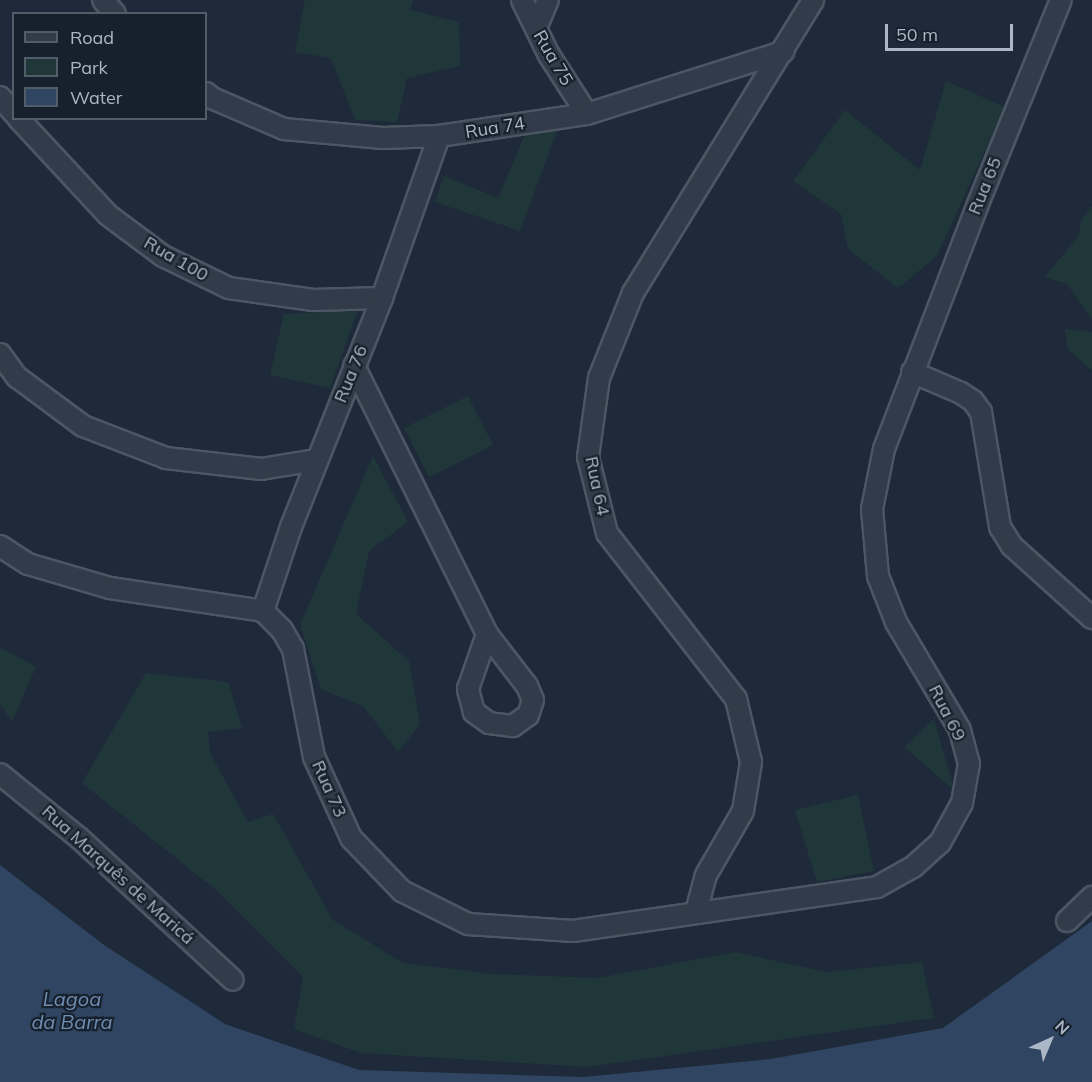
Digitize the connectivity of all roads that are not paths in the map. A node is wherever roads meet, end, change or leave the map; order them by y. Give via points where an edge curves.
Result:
1 (103, 0) edge
2 (522, 0) edge
3 (548, 0) edge
4 (813, 0) edge
5 (1061, 0) edge
6 (113, 12) edge
7 (536, 28) junction
8 (783, 52) junction
9 (207, 94) edge
10 (0, 97) edge
11 (12, 111) edge
12 (587, 114) junction
13 (20, 120) edge
14 (439, 136) junction
15 (382, 298) junction
16 (0, 354) edge
17 (354, 366) junction
18 (912, 372) junction
19 (317, 460) junction
20 (0, 546) edge
21 (263, 611) junction
22 (1092, 618) edge
23 (487, 634) dead end
24 (0, 774) edge
25 (1092, 897) edge
26 (696, 912) junction
27 (1067, 921) dead end
28 (233, 980) dead end

1 - 6 street
2 - 7 street, Rua 75
3 - 7 street
4 - 8 street, Rua 64
5 - 18 street, Rua 65
7 - 12 street, Rua 75 via 549,56
8 - 12 street, Rua 74
8 - 26 street, Rua 64 via 633,293 599,378 588,457 607,533 736,699 751,762 743,811 706,875
9 - 14 street, Rua 74 via 284,129 383,138
10 - 11 street
12 - 14 street, Rua 74
13 - 15 street, Rua 100 via 108,215 183,266 229,288 314,300
14 - 15 street, Rua 76
15 - 17 street, Rua 76
16 - 19 street via 17,377 83,426 166,458 261,469
17 - 19 street, Rua 76
17 - 23 street
18 - 22 street via 973,401 981,412 1000,527 1012,546
18 - 26 street, Rua 69 via 884,450 872,509 878,576 896,622 960,730 969,764 962,803 940,843 913,867 877,887
19 - 21 street, Rua 76
20 - 21 street via 28,564 110,588
21 - 26 street, Rua 73 via 282,630 293,649 314,757 351,838 402,891 468,924 573,931
24 - 28 street, Rua Marquês de Maricá via 80,838
25 - 27 street

